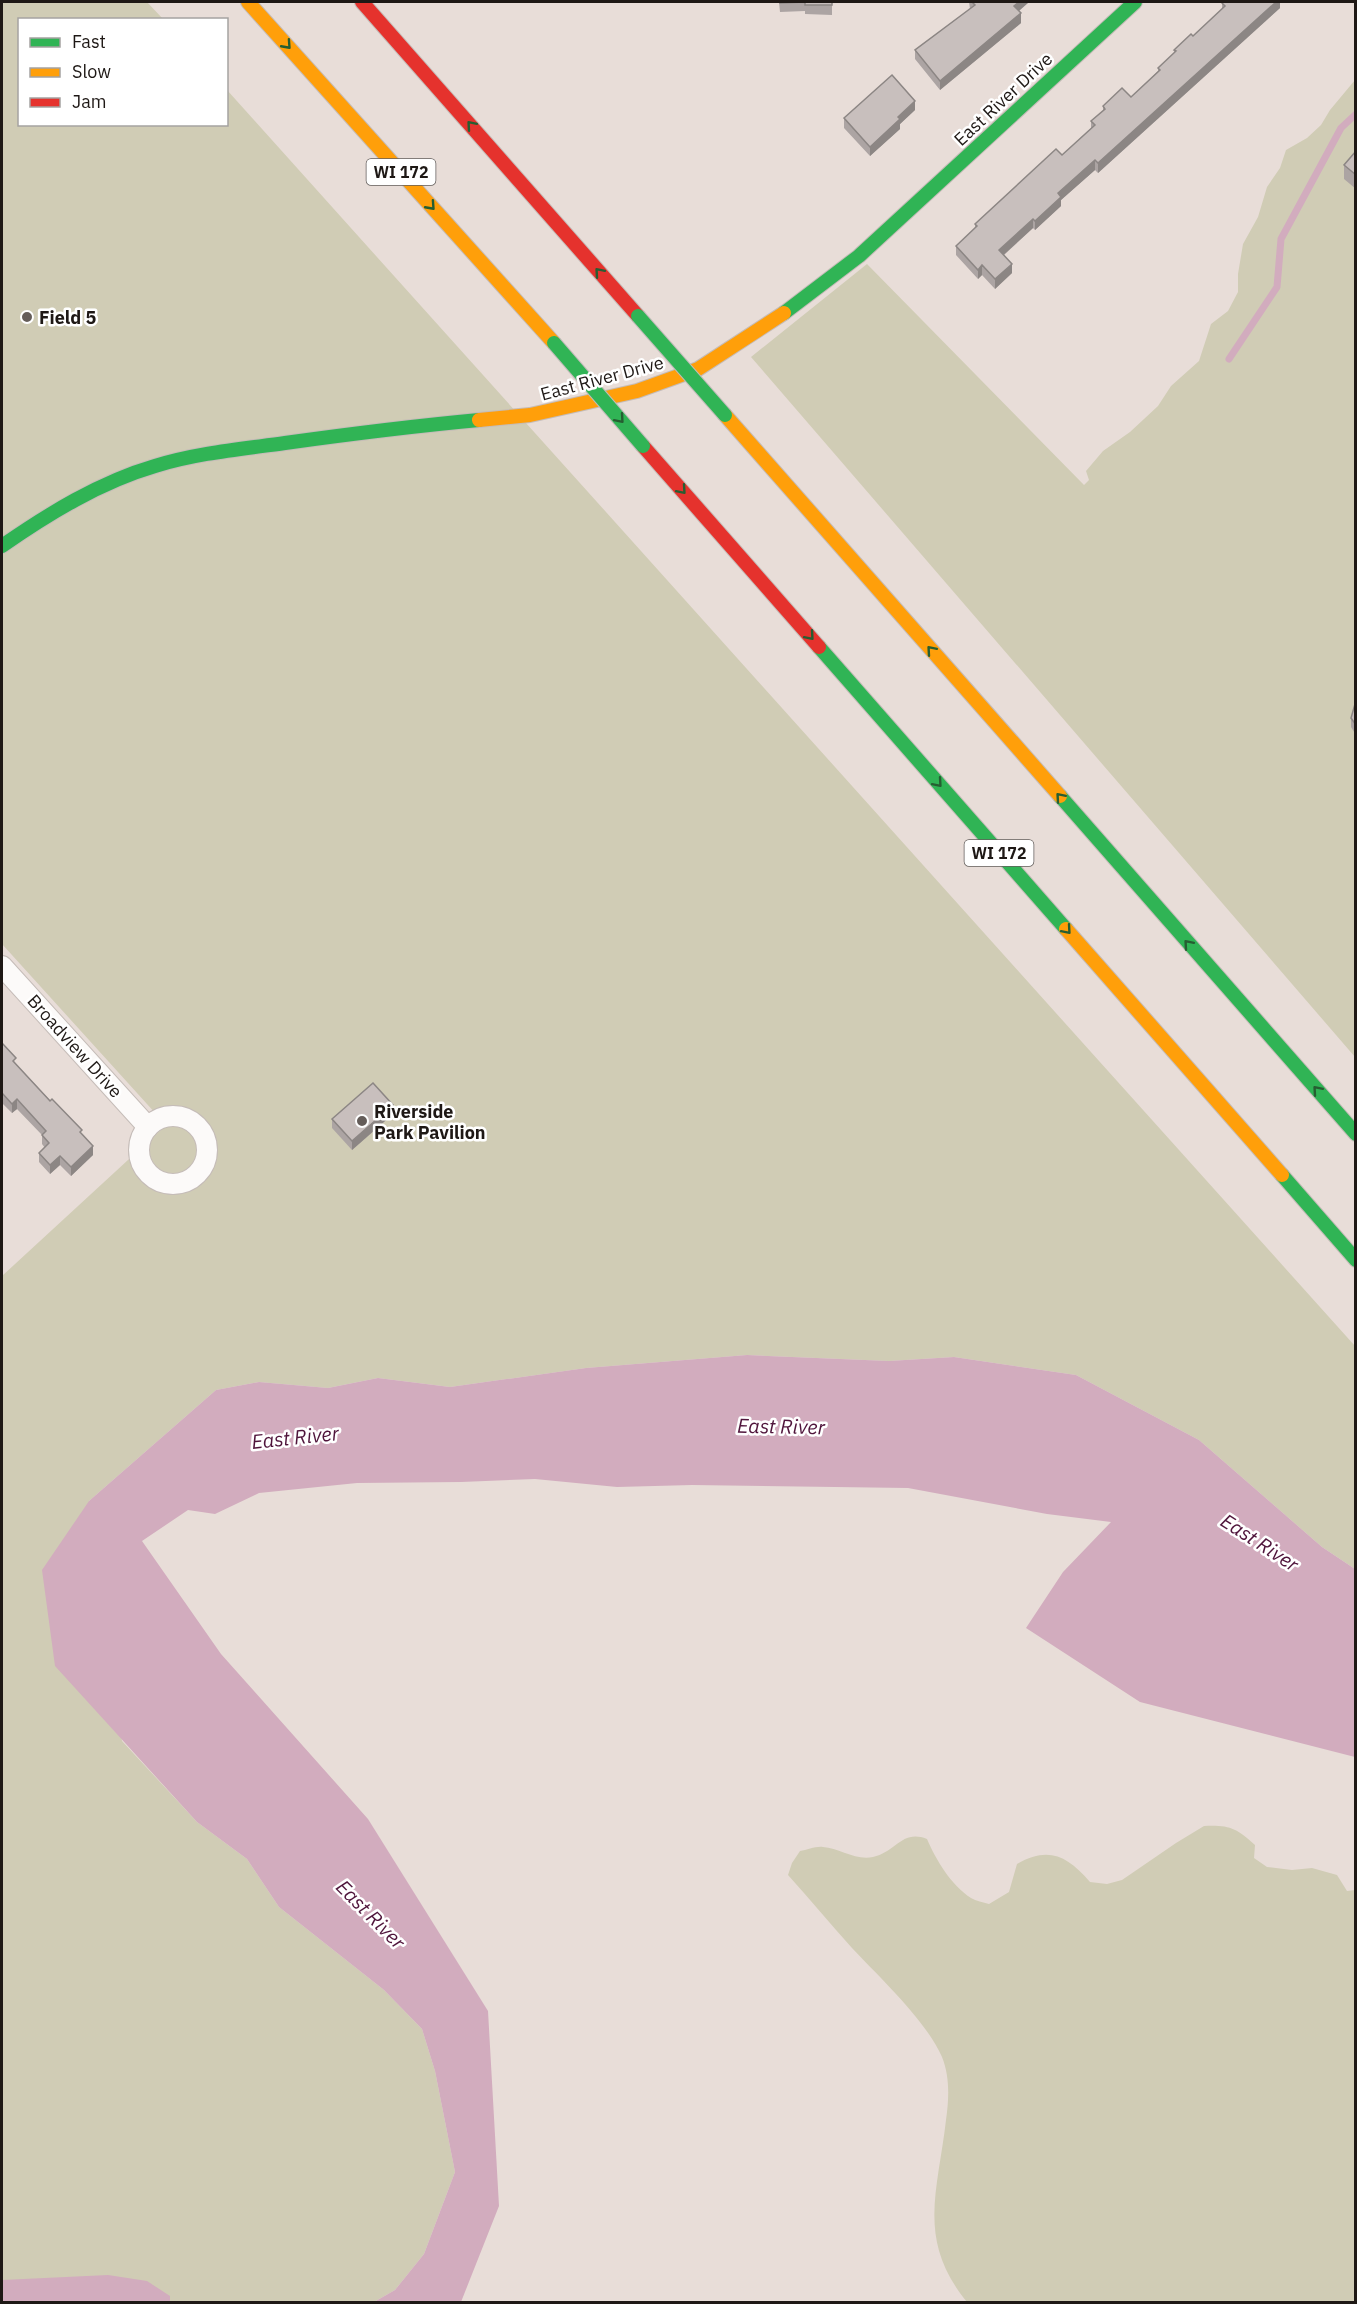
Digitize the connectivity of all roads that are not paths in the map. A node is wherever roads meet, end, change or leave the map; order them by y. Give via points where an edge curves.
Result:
1 (248, 2) edge
2 (362, 2) edge
3 (1135, 2) edge
4 (2, 546) edge
5 (2, 966) edge
6 (148, 1127) dead end
7 (1356, 1134) edge
8 (1356, 1260) edge

1 -> 8 main road, WI 172, bridge via 554,344
7 -> 2 main road, bridge
3 - 4 main road, East River Drive via 860,256 754,334 698,369 637,391 530,415 401,427 218,452 154,466 39,520
5 - 6 street, Broadview Drive

